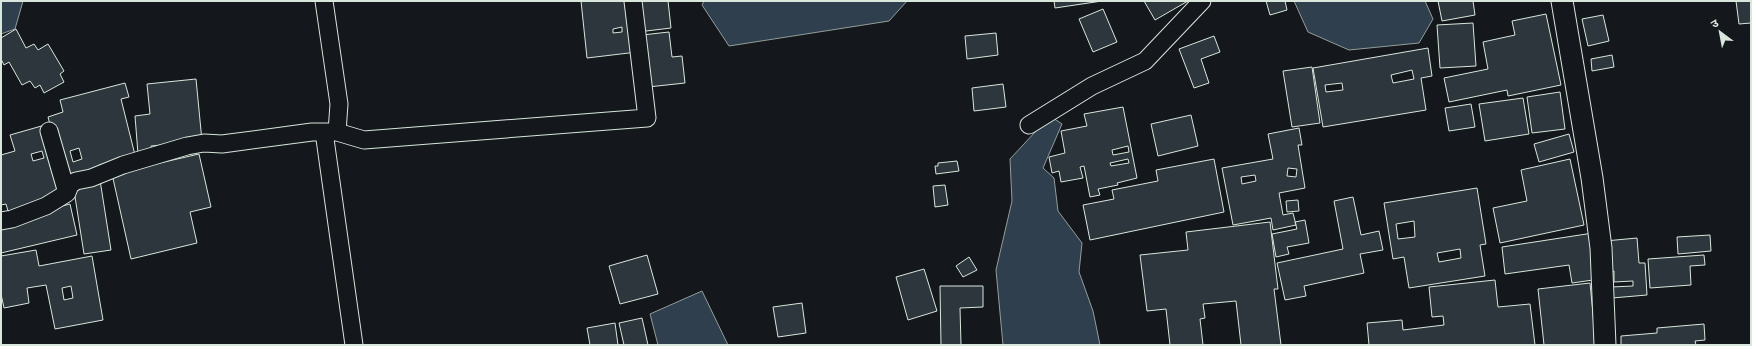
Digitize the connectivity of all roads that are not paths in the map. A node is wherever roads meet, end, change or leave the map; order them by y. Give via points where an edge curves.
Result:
1 (324, 1) edge
2 (633, 1) edge
3 (1202, 1) edge
4 (1562, 1) edge
5 (1029, 125) dead end
6 (49, 131) dead end
7 (331, 132) junction
8 (68, 193) junction
9 (1, 221) edge
10 (354, 345) edge
11 (1605, 345) edge

1 - 7 street via 339,104
2 - 7 street via 647,118 364,140
3 - 5 street via 1145,61 1092,86
4 - 11 street via 1592,178 1601,248
6 - 8 street
7 - 8 street via 187,146 76,181 70,185
7 - 10 street
8 - 9 street via 46,206

